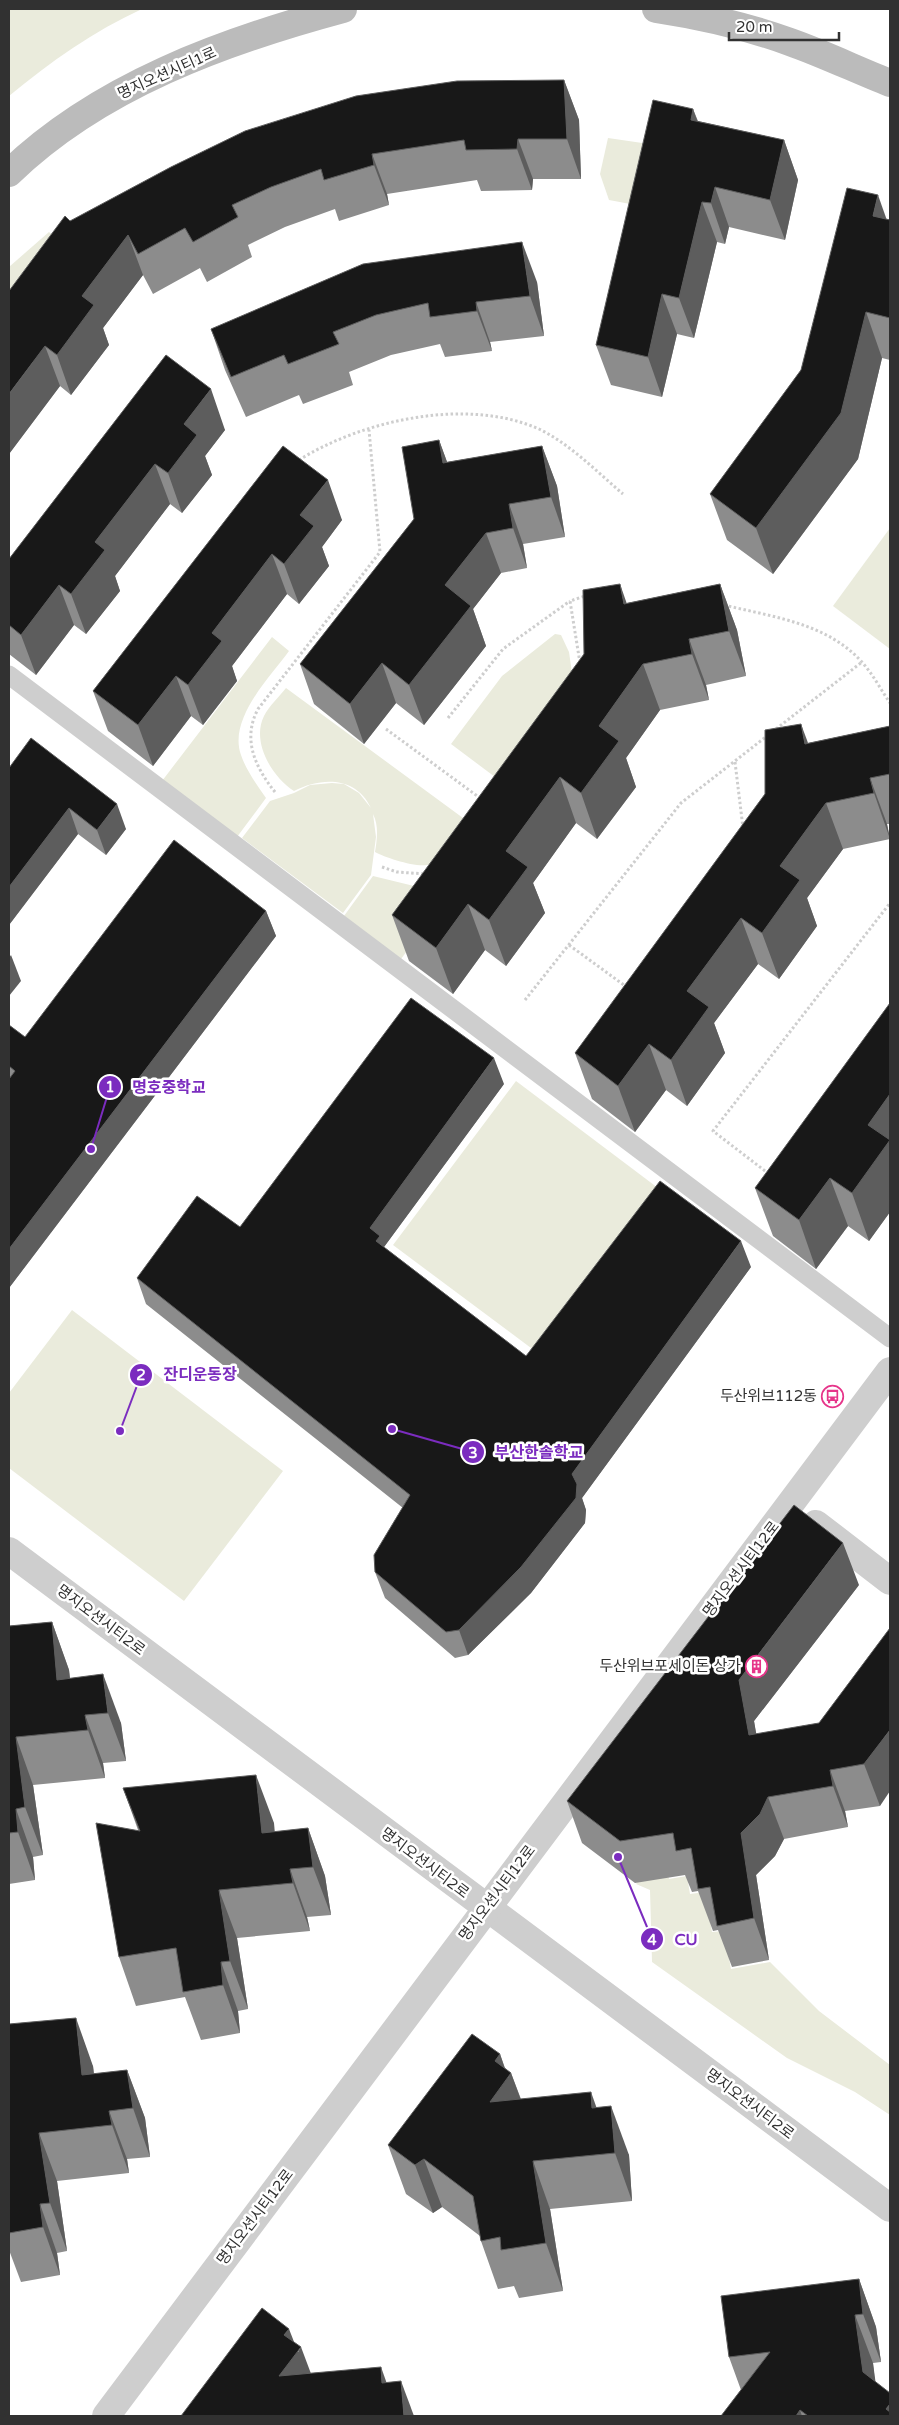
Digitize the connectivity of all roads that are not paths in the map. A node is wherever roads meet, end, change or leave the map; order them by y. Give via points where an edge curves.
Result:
1 (343, 9) edge
2 (656, 9) edge
3 (890, 83) edge
4 (9, 173) edge
5 (9, 675) edge
6 (890, 1338) edge
7 (890, 1371) edge
8 (789, 1505) junction
9 (9, 1551) edge
10 (890, 1581) edge
11 (486, 1909) junction
12 (890, 2208) edge
13 (106, 2416) edge

1 - 4 main road, 명지오션시티1로 via 234,44 157,75 103,102 59,130
2 - 3 main road via 702,16 772,36
5 - 6 lane
7 - 8 street, 명지오션시티12로
8 - 10 street
8 - 11 street, 명지오션시티12로
9 - 11 street, 명지오션시티2로
11 - 12 street, 명지오션시티2로
11 - 13 street, 명지오션시티12로

